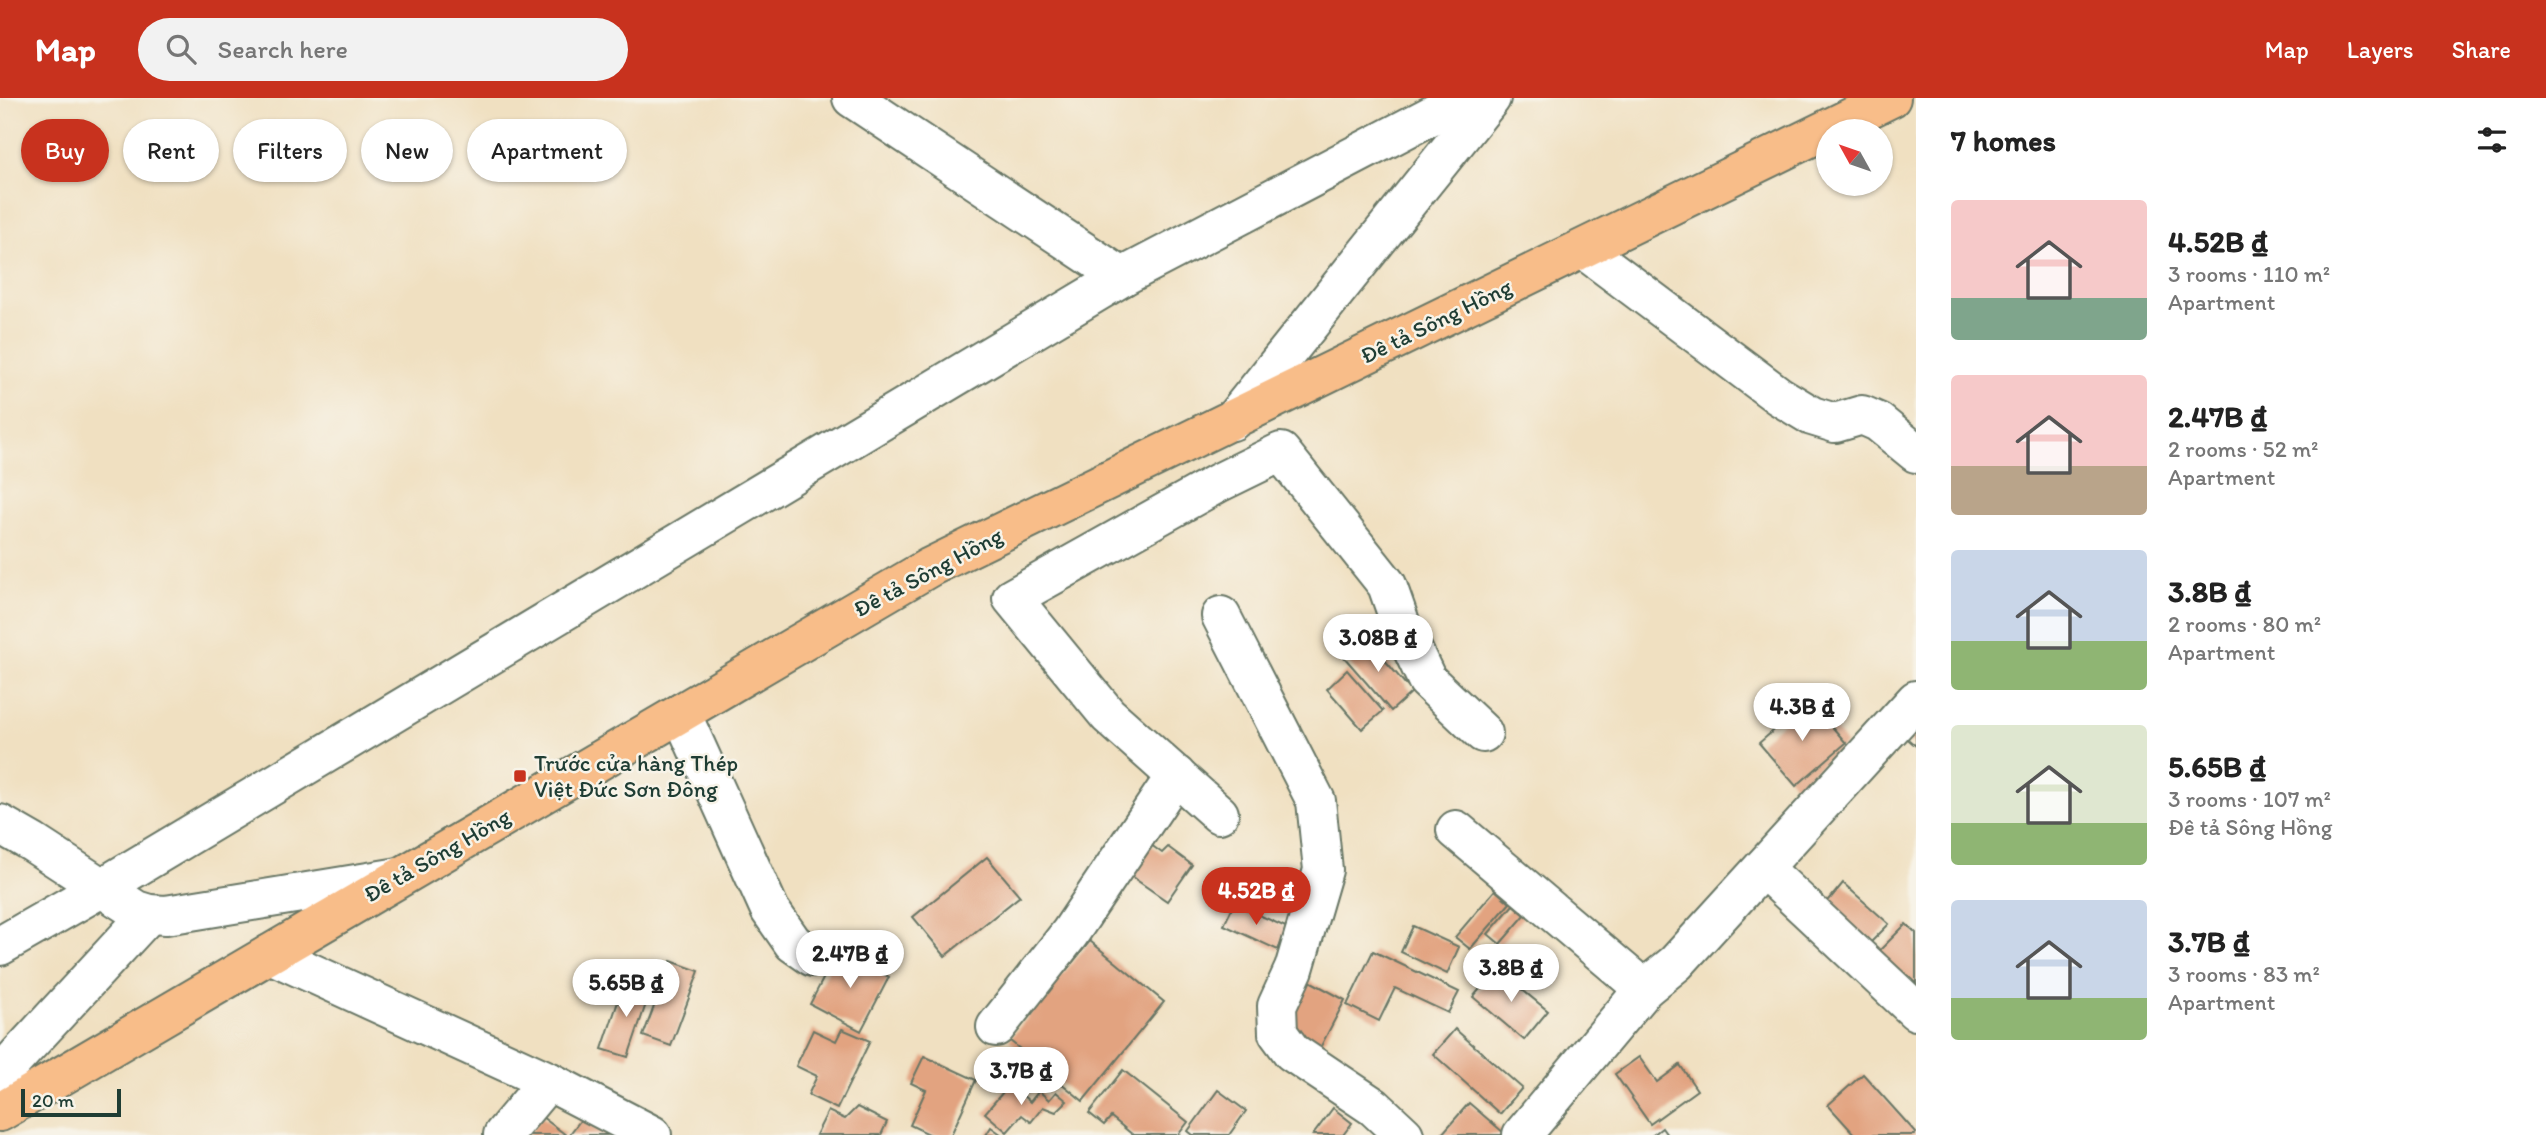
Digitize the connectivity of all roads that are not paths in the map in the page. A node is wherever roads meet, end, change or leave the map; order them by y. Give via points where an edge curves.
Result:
1 (1465, 98) edge
2 (1491, 98) edge
3 (1891, 98) edge
4 (865, 102) edge
5 (1583, 249) junction
6 (1122, 277) junction
7 (1231, 421) junction
8 (1187, 441) junction
9 (1916, 453) edge
10 (1218, 484) junction
11 (1221, 616) dead end
12 (1916, 700) edge
13 (681, 713) junction
14 (1483, 733) dead end
15 (1176, 775) junction
16 (1219, 814) dead end
17 (0, 824) edge
18 (1456, 830) dead end
19 (1763, 868) junction
20 (399, 877) junction
21 (103, 887) junction
22 (149, 914) junction
23 (0, 946) edge
24 (270, 954) junction
25 (813, 957) dead end
26 (1644, 989) junction
27 (1916, 1011) edge
28 (996, 1027) dead end
29 (0, 1075) edge
30 (548, 1081) junction
31 (0, 1112) edge
32 (503, 1135) edge
33 (652, 1135) edge
34 (1404, 1135) edge
35 (1522, 1135) edge

1 - 6 street
2 - 7 street
3 - 5 main road, Đê tả Sông Hồng
4 - 6 street
5 - 7 main road, Đê tả Sông Hồng
5 - 9 street via 1779,396 1835,423 1862,415
6 - 21 street
7 - 8 main road, Đê tả Sông Hồng
8 - 10 street
8 - 13 main road, Đê tả Sông Hồng via 930,567
10 - 14 street via 1281,452 1387,585 1427,680
10 - 15 street via 1012,598 1108,715
11 - 34 street via 1316,801 1323,870 1294,969 1277,1006 1278,1033 1292,1052 1374,1107
12 - 19 street
13 - 20 main road, Đê tả Sông Hồng
13 - 25 street via 770,910 793,943
15 - 16 street
15 - 28 street via 1070,933
17 - 21 street
18 - 26 street
19 - 26 street via 1676,963
19 - 27 street
20 - 22 street
20 - 24 main road, Đê tả Sông Hồng
21 - 22 street
21 - 23 street
22 - 29 street
24 - 30 street
24 - 31 main road, Đê tả Sông Hồng
26 - 35 street
30 - 32 street
30 - 33 street

